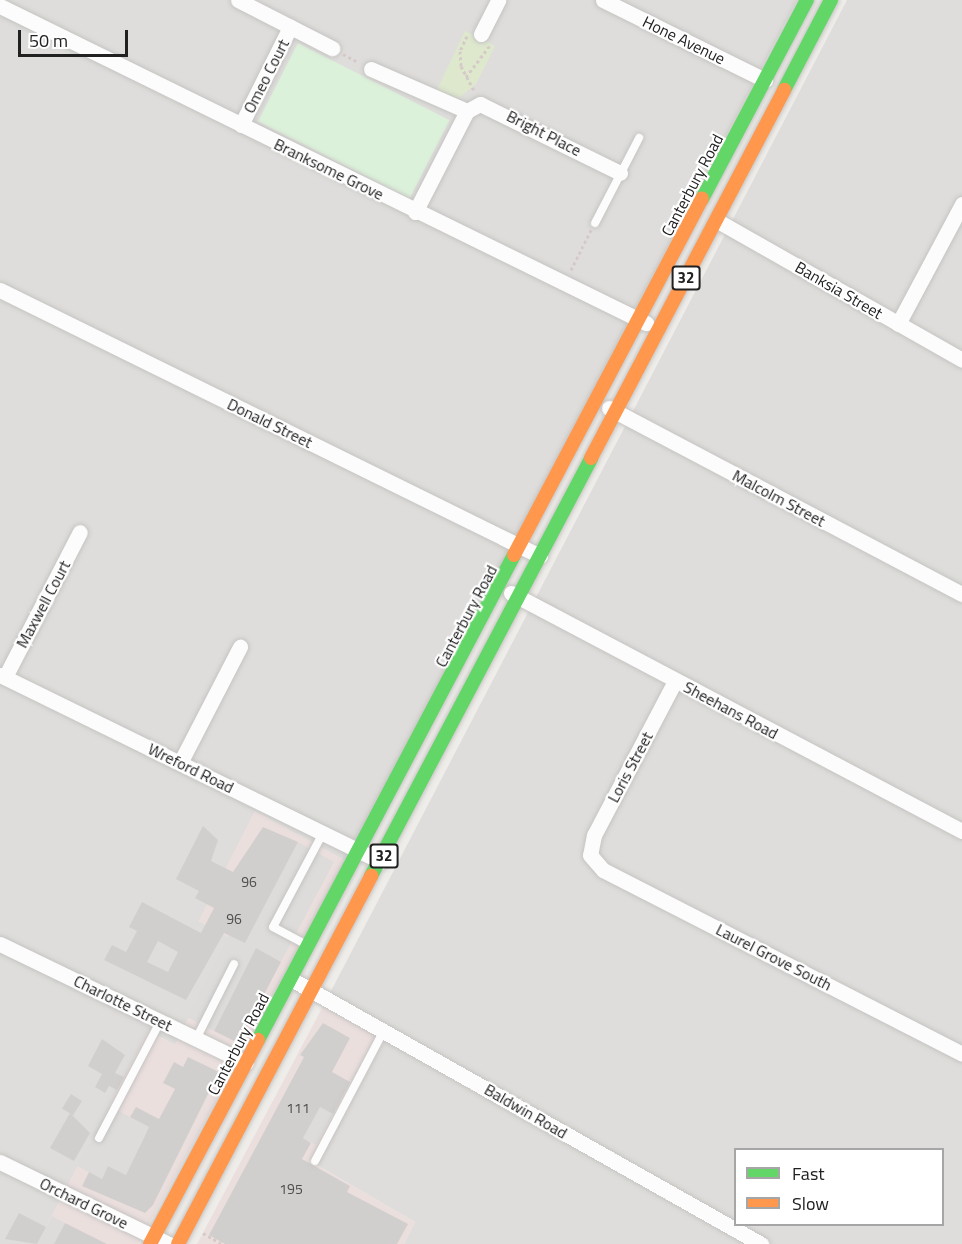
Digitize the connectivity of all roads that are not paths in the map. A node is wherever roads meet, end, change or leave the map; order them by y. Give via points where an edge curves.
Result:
1 (238, 0) edge
2 (498, 0) edge
3 (603, 0) edge
4 (807, 0) edge
5 (831, 0) edge
6 (0, 6) edge
7 (290, 27) junction
8 (481, 34) road end
9 (332, 48) road end
10 (370, 69) road end
11 (765, 80) junction
12 (474, 108) junction
13 (241, 125) junction
14 (639, 138) dead end
15 (620, 173) junction
16 (962, 204) edge
17 (415, 212) junction
18 (716, 220) junction
19 (594, 223) road end
20 (0, 290) edge
21 (640, 320) junction
22 (898, 324) junction
23 (659, 329) junction
24 (962, 360) edge
25 (597, 401) junction
26 (616, 412) junction
27 (81, 532) dead end
28 (521, 547) junction
29 (540, 556) junction
30 (500, 587) junction
31 (962, 594) edge
32 (519, 597) junction
33 (240, 647) dead end
34 (2, 676) edge
35 (675, 681) junction
36 (180, 763) junction
37 (962, 831) edge
38 (322, 833) junction
39 (360, 851) junction
40 (591, 855) joint
41 (381, 862) junction
42 (0, 944) edge
43 (309, 946) junction
44 (234, 964) dead end
45 (291, 979) junction
46 (313, 991) junction
47 (160, 1022) junction
48 (384, 1030) junction
49 (196, 1039) junction
50 (962, 1054) edge
51 (246, 1063) junction
52 (99, 1138) dead end
53 (315, 1161) dead end
54 (0, 1162) edge
55 (152, 1240) edge
56 (169, 1244) edge
57 (178, 1244) edge
58 (761, 1244) edge

1 - 7 street, Omeo Court
2 - 8 street
3 - 11 street, Hone Avenue
4 - 11 main road, Canterbury Road / 32
5 - 18 main road, 32
6 - 13 street, Branksome Grove
7 - 9 street, Omeo Court
7 - 13 street, Omeo Court
10 - 12 street, Bright Place
11 - 21 main road, Canterbury Road / 32
12 - 15 street, Bright Place
12 - 17 street
13 - 17 street, Branksome Grove
14 - 15 lane
15 - 19 lane
16 - 22 street
17 - 21 street, Branksome Grove
18 - 22 street, Banksia Street
18 - 23 main road, 32
20 - 28 street, Donald Street
21 - 23 street, Branksome Grove
21 - 25 main road, Canterbury Road / 32
22 - 24 street, Banksia Street
23 - 26 main road, 32
25 - 26 street, Malcolm Street
25 - 28 main road, Canterbury Road / 32
26 - 29 main road, 32
26 - 31 street, Malcolm Street
27 - 34 street, Maxwell Court
28 - 29 street, Donald Street
28 - 30 main road, Canterbury Road / 32
29 - 32 main road, 32
30 - 32 street, Sheehans Road
30 - 39 main road, Canterbury Road / 32
32 - 35 street, Sheehans Road
32 - 41 main road, 32
33 - 36 street
34 - 36 street, Wreford Road
35 - 37 street, Sheehans Road
35 - 40 street, Loris Street via 594,835
36 - 38 street, Wreford Road
38 - 39 street, Wreford Road
38 - 43 lane via 273,927
39 - 41 street, Wreford Road
39 - 43 main road, Canterbury Road / 32
40 - 50 street, Laurel Grove South via 603,870
41 - 46 main road, 32
42 - 47 street, Charlotte Street
43 - 45 main road, Canterbury Road / 32
44 - 49 lane
45 - 46 street, Baldwin Road
45 - 51 main road, Canterbury Road / 32
46 - 48 street, Baldwin Road
46 - 57 main road, 32
47 - 49 street, Charlotte Street
47 - 52 lane
48 - 53 lane
48 - 58 street, Baldwin Road
49 - 51 street, Charlotte Street
51 - 55 main road, Canterbury Road / 32
54 - 55 street, Orchard Grove
55 - 56 street, Orchard Grove

